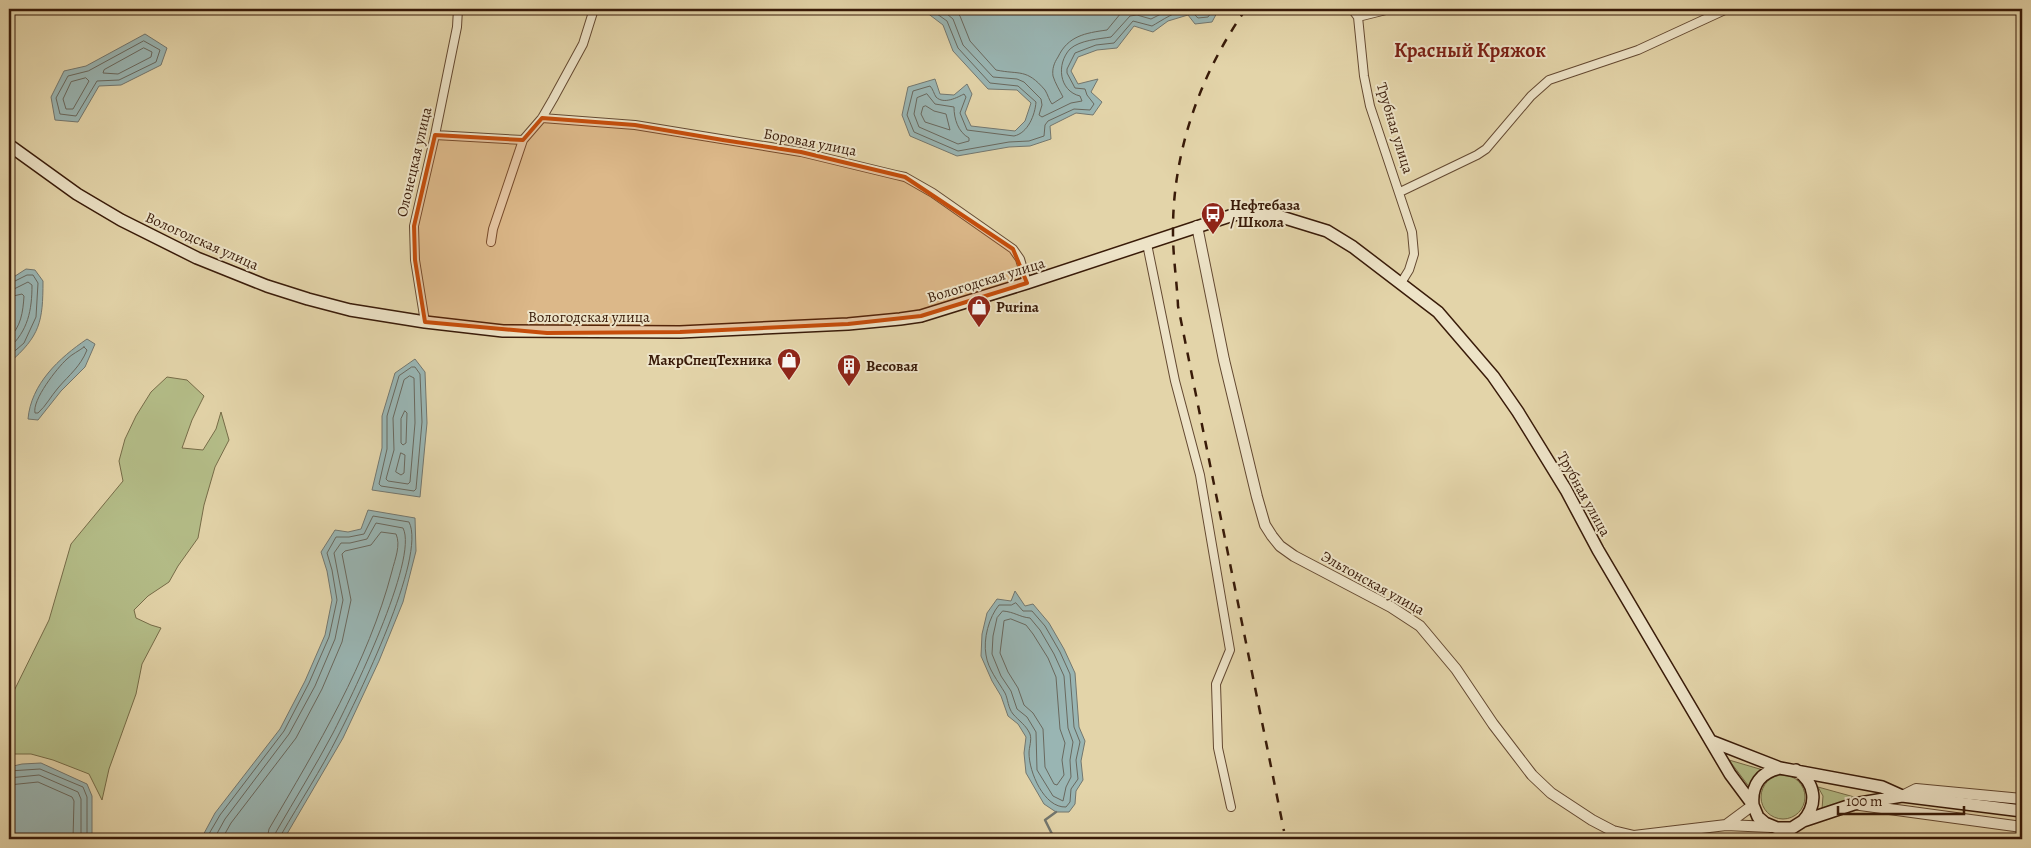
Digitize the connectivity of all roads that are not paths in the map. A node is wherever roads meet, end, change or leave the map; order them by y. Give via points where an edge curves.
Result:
1 (458, 9) edge
2 (594, 9) edge
3 (1352, 9) edge
4 (1390, 9) edge
5 (1727, 9) edge
6 (1358, 17) junction
7 (542, 118) junction
8 (435, 136) junction
9 (523, 140) junction
10 (9, 145) edge
11 (1400, 192) junction
12 (1197, 226) junction
13 (491, 242) dead end
14 (1147, 244) junction
15 (1401, 283) junction
16 (1027, 284) junction
17 (425, 322) junction
18 (1711, 741) junction
19 (1780, 768) junction
20 (1796, 770) junction
21 (1902, 796) junction
22 (2022, 799) edge
23 (1854, 804) junction
24 (1753, 805) junction
25 (1231, 807) dead end
26 (2022, 810) edge
27 (1803, 822) junction
28 (1726, 825) junction
29 (1771, 827) junction
30 (2022, 827) edge

1 - 8 street, Олонецкая улица
2 - 7 street via 582,44
3 - 6 street
4 - 6 street
5 - 11 street via 1638,50 1549,80 1535,91 1486,149
6 - 11 street, Трубная улица via 1367,92
7 - 9 street
7 - 16 street, Боровая улица via 635,126 801,152 905,177 1013,249 1020,259
8 - 9 street
8 - 17 street, Олонецкая улица via 414,226 415,260
9 - 13 street
10 - 17 main road, Вологодская улица via 77,194 197,258 308,299 350,310
11 - 15 street, Трубная улица via 1414,240 1414,254
12 - 14 main road, Вологодская улица
12 - 15 main road, Трубная улица via 1244,213 1284,217 1313,225 1340,238
12 - 28 street, Эльтонская улица via 1246,458 1265,525 1280,546 1420,626 1456,669 1532,775 1551,793 1592,820 1613,831 1634,836
14 - 16 main road, Вологодская улица
14 - 25 street via 1175,381 1200,475 1230,650 1216,684 1218,748
15 - 18 main road, Трубная улица via 1438,312 1493,376 1518,412
16 - 17 main road, Вологодская улица via 921,316 848,324 680,332 547,333
18 - 19 main road
18 - 24 main road, Трубная улица
19 - 20 main road
19 - 24 main road via 1766,772 1760,778 1753,791
20 - 21 main road via 1882,787
20 - 27 main road via 1807,779 1813,792 1811,810
21 - 22 street via 1916,789
21 - 23 main road
21 - 26 main road
23 - 27 main road
23 - 30 street
24 - 28 street
24 - 29 main road via 1758,817
27 - 29 main road via 1792,828
28 - 29 street, Эльтонская улица

